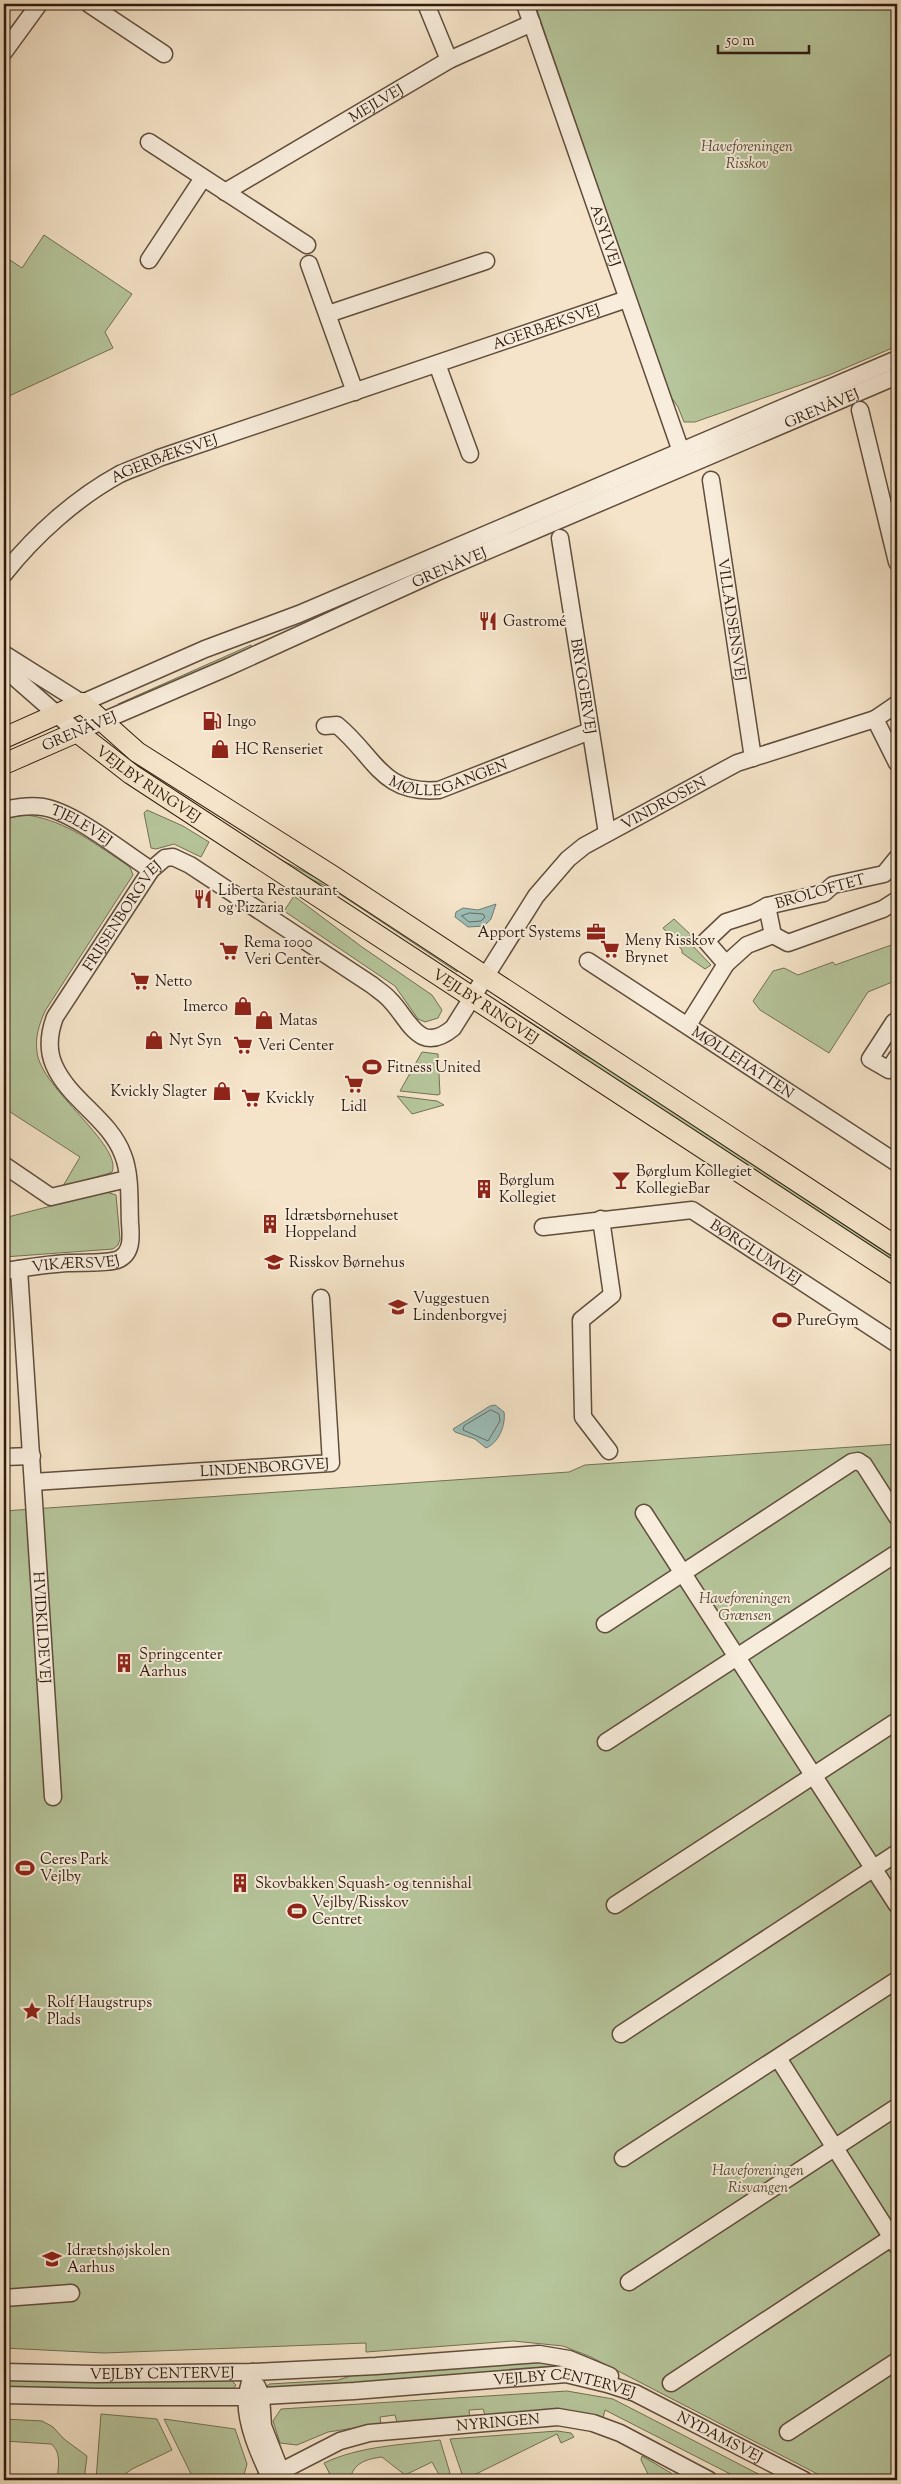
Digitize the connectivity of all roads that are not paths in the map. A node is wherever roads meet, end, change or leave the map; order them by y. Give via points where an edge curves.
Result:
1 (39, 4) edge
2 (90, 4) edge
3 (426, 4) edge
4 (525, 4) edge
5 (532, 23) junction
6 (4, 52) edge
7 (164, 54) dead end
8 (449, 60) junction
9 (149, 142) dead end
10 (203, 178) junction
11 (225, 192) junction
12 (307, 245) dead end
13 (149, 260) dead end
14 (486, 261) dead end
15 (309, 264) dead end
16 (626, 298) junction
17 (328, 314) junction
18 (897, 358) edge
19 (438, 364) junction
20 (897, 376) edge
21 (355, 392) junction
22 (860, 410) dead end
23 (680, 450) junction
24 (470, 454) dead end
25 (687, 466) junction
26 (711, 480) dead end
27 (560, 538) dead end
28 (897, 562) edge
29 (4, 574) edge
30 (4, 654) edge
31 (4, 668) edge
32 (82, 703) junction
33 (897, 704) edge
34 (58, 714) junction
35 (875, 719) junction
36 (102, 721) junction
37 (325, 726) dead end
38 (590, 731) junction
39 (77, 732) junction
40 (4, 738) edge
41 (753, 758) junction
42 (897, 763) edge
43 (4, 764) edge
44 (4, 810) edge
45 (607, 833) junction
46 (897, 858) edge
47 (151, 870) junction
48 (897, 900) edge
49 (766, 906) junction
50 (773, 935) junction
51 (588, 961) dead end
52 (726, 964) junction
53 (486, 978) junction
54 (472, 997) junction
55 (897, 1021) edge
56 (688, 1025) junction
57 (897, 1057) edge
58 (897, 1162) edge
59 (4, 1166) edge
60 (127, 1179) junction
61 (601, 1219) junction
62 (543, 1227) dead end
63 (131, 1234) joint
64 (897, 1247) edge
65 (12, 1270) edge
66 (897, 1275) edge
67 (321, 1298) dead end
68 (897, 1344) edge
69 (609, 1451) dead end
70 (32, 1456) junction
71 (4, 1457) edge
72 (33, 1482) junction
73 (644, 1513) dead end
74 (897, 1517) edge
75 (897, 1553) edge
76 (682, 1574) junction
77 (605, 1624) dead end
78 (738, 1657) junction
79 (897, 1721) edge
80 (606, 1742) dead end
81 (814, 1775) junction
82 (53, 1797) dead end
83 (897, 1853) edge
84 (874, 1868) junction
85 (615, 1905) dead end
86 (897, 1905) edge
87 (897, 1980) edge
88 (621, 2034) dead end
89 (778, 2058) junction
90 (897, 2107) edge
91 (834, 2148) junction
92 (623, 2158) dead end
93 (895, 2240) edge
94 (629, 2282) dead end
95 (71, 2293) dead end
96 (4, 2298) edge
97 (897, 2361) edge
98 (4, 2372) edge
99 (252, 2372) junction
100 (671, 2383) dead end
101 (635, 2393) junction
102 (4, 2395) edge
103 (254, 2396) junction
104 (788, 2432) dead end
105 (271, 2476) edge
106 (710, 2480) edge
107 (804, 2480) edge

1 - 6 street
2 - 7 street
3 - 8 street
4 - 5 street, ASYLVEJ
5 - 8 street, MEJLVEJ
5 - 16 street, ASYLVEJ
8 - 11 street, MEJLVEJ
9 - 10 street
10 - 11 street
10 - 13 street
11 - 12 street
14 - 17 street
15 - 17 street
16 - 19 street, AGERBÆKSVEJ
16 - 23 street, ASYLVEJ
17 - 21 street
18 - 23 street, GRENÅVEJ
19 - 21 street, AGERBÆKSVEJ
19 - 24 street
20 - 25 street, GRENÅVEJ
21 - 29 street, AGERBÆKSVEJ via 121,474 57,519
22 - 28 street
23 - 25 street, ASYLVEJ
23 - 32 street, GRENÅVEJ via 299,614 205,649
25 - 36 street, GRENÅVEJ via 426,577
26 - 41 street, VILLADSENSVEJ
27 - 38 street, BRYGGERVEJ
30 - 32 street
31 - 34 street
32 - 34 main road, GRENÅVEJ
32 - 36 main road, VEJLBY RINGVEJ
33 - 35 street, VINDROSEN
34 - 39 street
34 - 40 main road, GRENÅVEJ
35 - 41 street, VINDROSEN
35 - 42 street
36 - 39 street, GRENÅVEJ
36 - 53 main road, VEJLBY RINGVEJ via 137,752
37 - 38 street, MØLLEGANGEN via 337,725 386,776 402,787 423,791 439,790
38 - 45 street, BRYGGERVEJ
39 - 43 main road, GRENÅVEJ
39 - 54 main road, VEJLBY RINGVEJ via 131,774
41 - 45 street, VINDROSEN via 737,763
44 - 47 street, TJELEVEJ via 22,806 44,807 66,815
45 - 53 street, VINDROSEN via 584,846 552,876 536,896
46 - 49 street, BROLOFTET via 884,874 834,885 824,893
47 - 54 street, FRIJSENBORGVEJ via 165,858 179,859 372,985 390,1000 414,1032 422,1036 433,1038 445,1034
47 - 60 street, FRIJSENBORGVEJ via 55,1017 49,1041 50,1053 60,1075 118,1143
48 - 50 street via 883,909 788,943
49 - 50 street, BROLOFTET
49 - 52 street, BROLOFTET via 726,922 706,941
50 - 52 street via 747,945
51 - 56 street, MØLLEHATTEN
52 - 56 street
53 - 54 street, FRIJSENBORGVEJ
53 - 64 main road, VEJLBY RINGVEJ
54 - 66 main road, VEJLBY RINGVEJ
55 - 57 street via 870,1059 889,1070
56 - 58 street, MØLLEHATTEN
59 - 60 street via 51,1197
60 - 63 street, FRIJSENBORGVEJ
61 - 62 street, BØRGLUMVEJ
61 - 68 street, BØRGLUMVEJ via 678,1210 696,1212
61 - 69 street via 612,1295 581,1320 583,1417
63 - 65 street, VIKÆRSVEJ via 130,1248 119,1259
65 - 70 street, HVIDKILDEVEJ
67 - 72 street, LINDENBORGVEJ via 331,1464
70 - 71 street
70 - 72 street, HVIDKILDEVEJ
72 - 82 street, HVIDKILDEVEJ
73 - 76 street
74 - 76 street via 864,1465 852,1462
75 - 78 street
76 - 77 street
76 - 78 street
78 - 80 street
78 - 81 street
79 - 81 street
81 - 84 street
81 - 85 street
83 - 84 street
84 - 86 street
84 - 88 street
87 - 89 street
89 - 91 street
89 - 92 street
90 - 91 street
91 - 93 street
91 - 94 street
93 - 100 street
95 - 96 street
97 - 104 street
98 - 99 street, VEJLBY CENTERVEJ
99 - 101 street, VEJLBY CENTERVEJ via 539,2354 586,2365
99 - 103 street, NYRINGEN
101 - 103 street, VEJLBY CENTERVEJ via 566,2374
101 - 107 street, NYDAMSVEJ
102 - 103 street, VEJLBY CENTERVEJ
103 - 105 street, NYRINGEN via 256,2447
105 - 106 street, NYRINGEN via 340,2442 369,2433 558,2417 593,2423 620,2433

